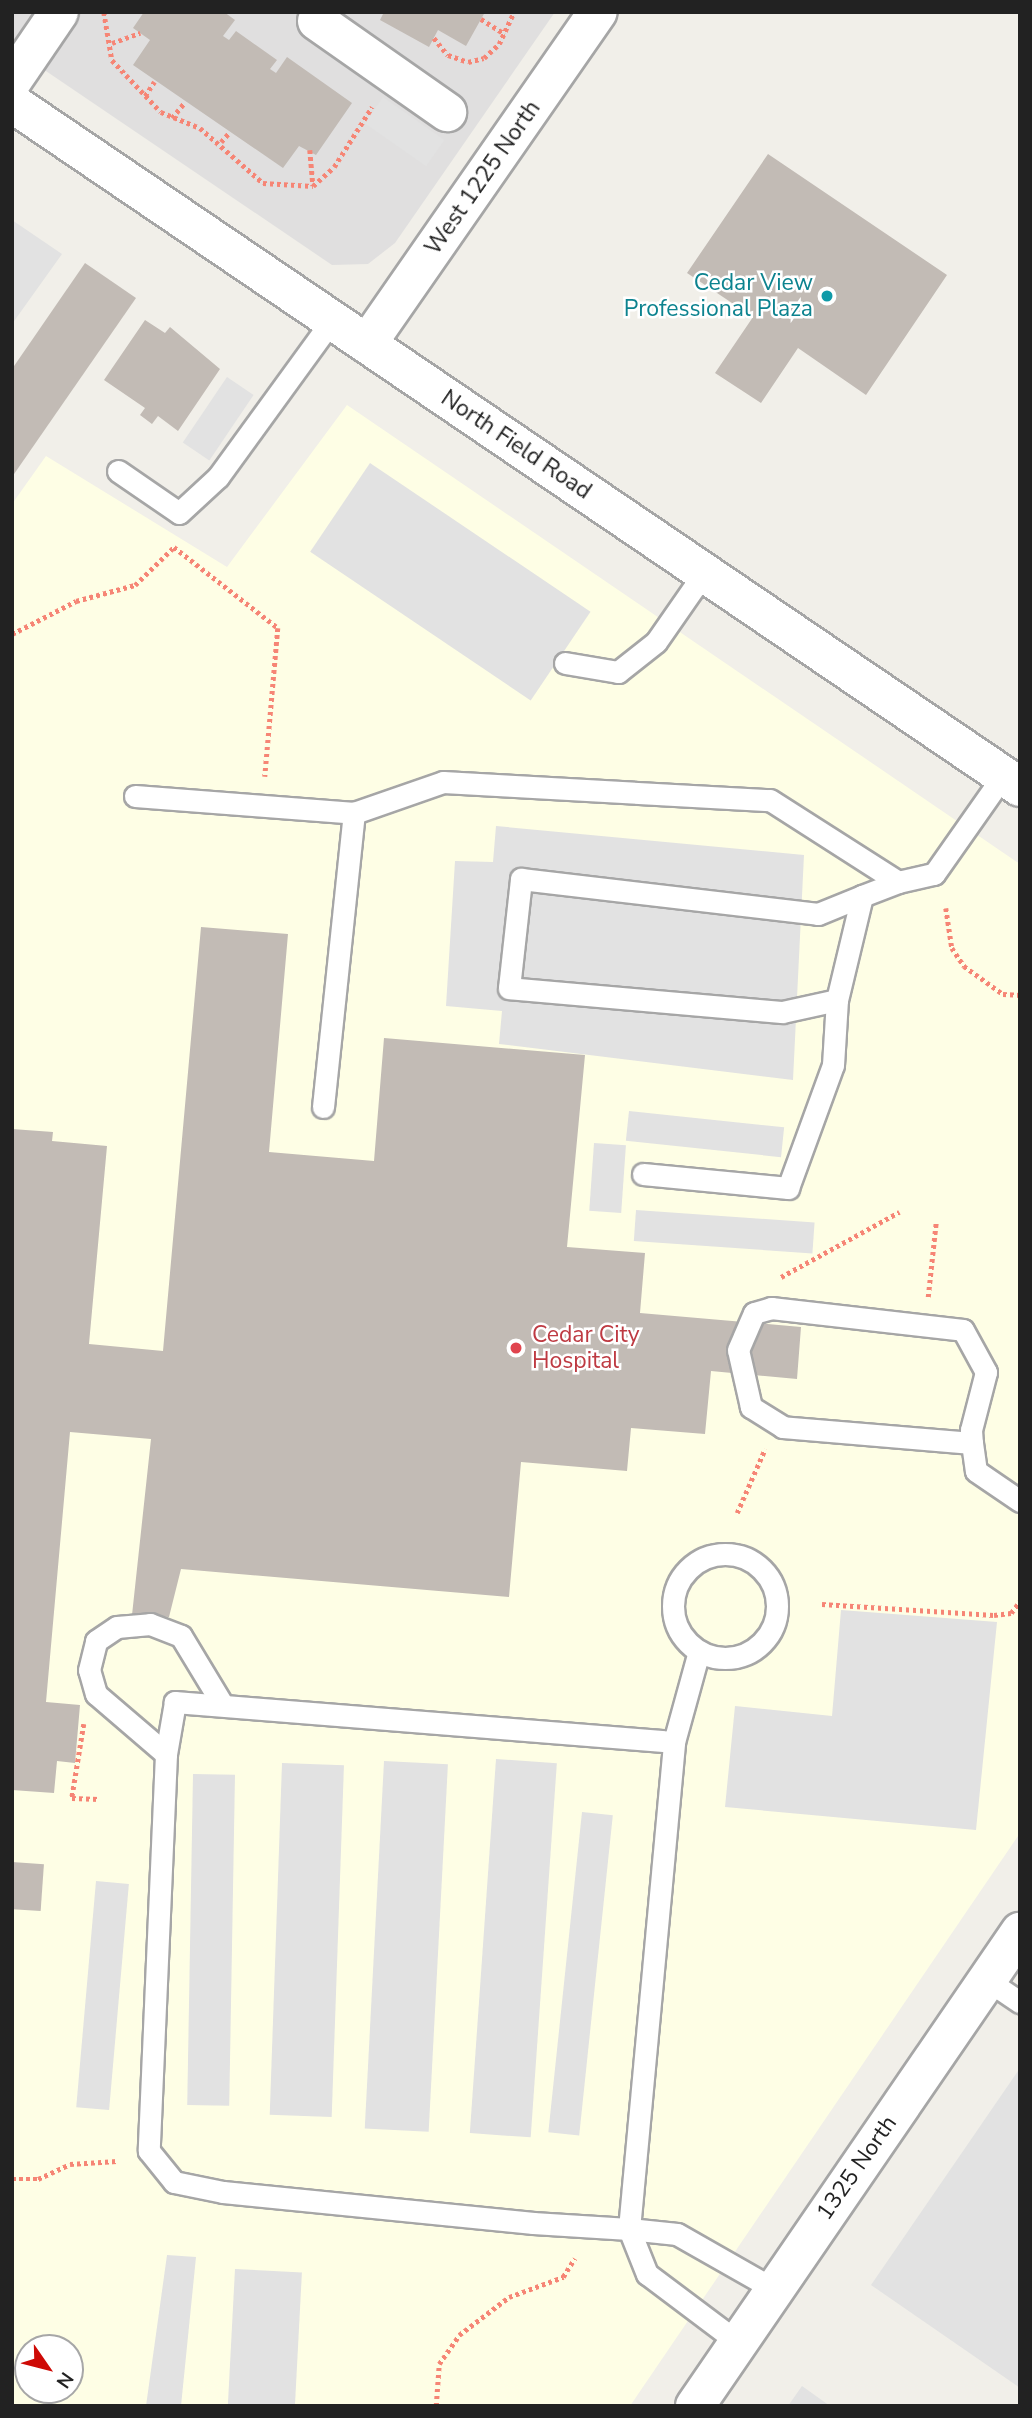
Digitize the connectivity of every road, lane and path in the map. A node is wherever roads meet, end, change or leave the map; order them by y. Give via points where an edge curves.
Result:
1 (59, 12) edge
2 (104, 12) edge
3 (514, 12) edge
4 (598, 12) edge
5 (315, 15) edge
6 (481, 19) dead end
7 (140, 33) dead end
8 (505, 34) junction
9 (434, 38) dead end
10 (112, 43) junction
11 (396, 76) junction
12 (12, 81) edge
13 (154, 82) dead end
14 (145, 96) junction
15 (12, 103) edge
16 (184, 103) dead end
17 (447, 111) dead end
18 (172, 118) junction
19 (228, 134) dead end
20 (221, 142) junction
21 (310, 150) dead end
22 (313, 186) junction
23 (332, 320) junction
24 (367, 344) junction
25 (118, 471) dead end
26 (704, 573) junction
27 (12, 634) edge
28 (565, 663) dead end
29 (1012, 782) edge
30 (135, 796) dead end
31 (262, 806) junction
32 (354, 813) junction
33 (898, 881) junction
34 (862, 896) junction
35 (946, 908) dead end
36 (1020, 995) edge
37 (837, 1000) junction
38 (323, 1107) dead end
39 (643, 1174) dead end
40 (899, 1212) dead end
41 (936, 1222) dead end
42 (840, 1248) dead end
43 (928, 1295) dead end
44 (776, 1423) junction
45 (972, 1443) junction
46 (1020, 1501) edge
47 (737, 1513) dead end
48 (1020, 1601) edge
49 (822, 1604) dead end
50 (699, 1651) junction
51 (221, 1703) junction
52 (84, 1724) dead end
53 (674, 1742) junction
54 (166, 1754) junction
55 (99, 1799) dead end
56 (1020, 1932) edge
57 (987, 1980) junction
58 (1020, 2003) edge
59 (117, 2161) dead end
60 (12, 2179) edge
61 (629, 2229) junction
62 (575, 2259) dead end
63 (774, 2289) junction
64 (739, 2343) junction
65 (436, 2406) edge
66 (695, 2406) edge

1 - 12 street
2 - 10 path
3 - 8 path
4 - 24 street, West 1225 North
5 - 11 street
6 - 8 path
7 - 10 path
8 - 9 path via 484,58 468,62 448,55
10 - 14 path via 117,67
11 - 17 street
11 - 22 path via 322,183
13 - 14 path
14 - 18 path
15 - 23 street, North Field Road
16 - 18 path
18 - 20 path
19 - 20 path
20 - 22 path via 262,183
21 - 22 path
23 - 24 street, North Field Road
23 - 25 lane via 218,477 179,513
24 - 26 street, North Field Road
26 - 28 lane via 656,642 618,672
26 - 29 street, North Field Road
27 - 31 path via 76,601 135,585 174,547 278,628
29 - 33 lane via 934,874
30 - 31 lane
31 - 32 lane
32 - 33 lane via 443,782 770,800
32 - 38 lane
33 - 34 lane
34 - 37 lane
34 - 37 lane via 818,914 521,879 509,988 782,1012
35 - 36 path via 952,948 964,967 1003,994
37 - 39 lane via 833,1065 788,1188
40 - 42 path
41 - 43 path
44 - 45 lane
44 - 45 lane via 751,1407 738,1350 754,1313 771,1308 963,1330 986,1372
44 - 47 path
45 - 46 lane via 976,1471
48 - 49 path via 1011,1613 995,1615
50 - 50 lane via 714,1657 746,1654 770,1631 772,1584 750,1560 715,1555 685,1573 673,1606 676,1624
50 - 53 lane
51 - 53 lane
51 - 54 lane via 175,1702
51 - 54 lane via 181,1636 150,1624 117,1627 96,1641 89,1670 96,1694
52 - 55 path via 72,1798
53 - 61 lane
54 - 61 lane via 149,2151 174,2182 223,2192
56 - 57 street, 1325 North
57 - 58 lane
57 - 63 street, 1325 North
59 - 60 path
61 - 63 lane via 677,2234
61 - 64 lane via 647,2274
62 - 65 path via 562,2277 509,2297 459,2335 439,2364
63 - 64 street, 1325 North
64 - 66 street, 1325 North

